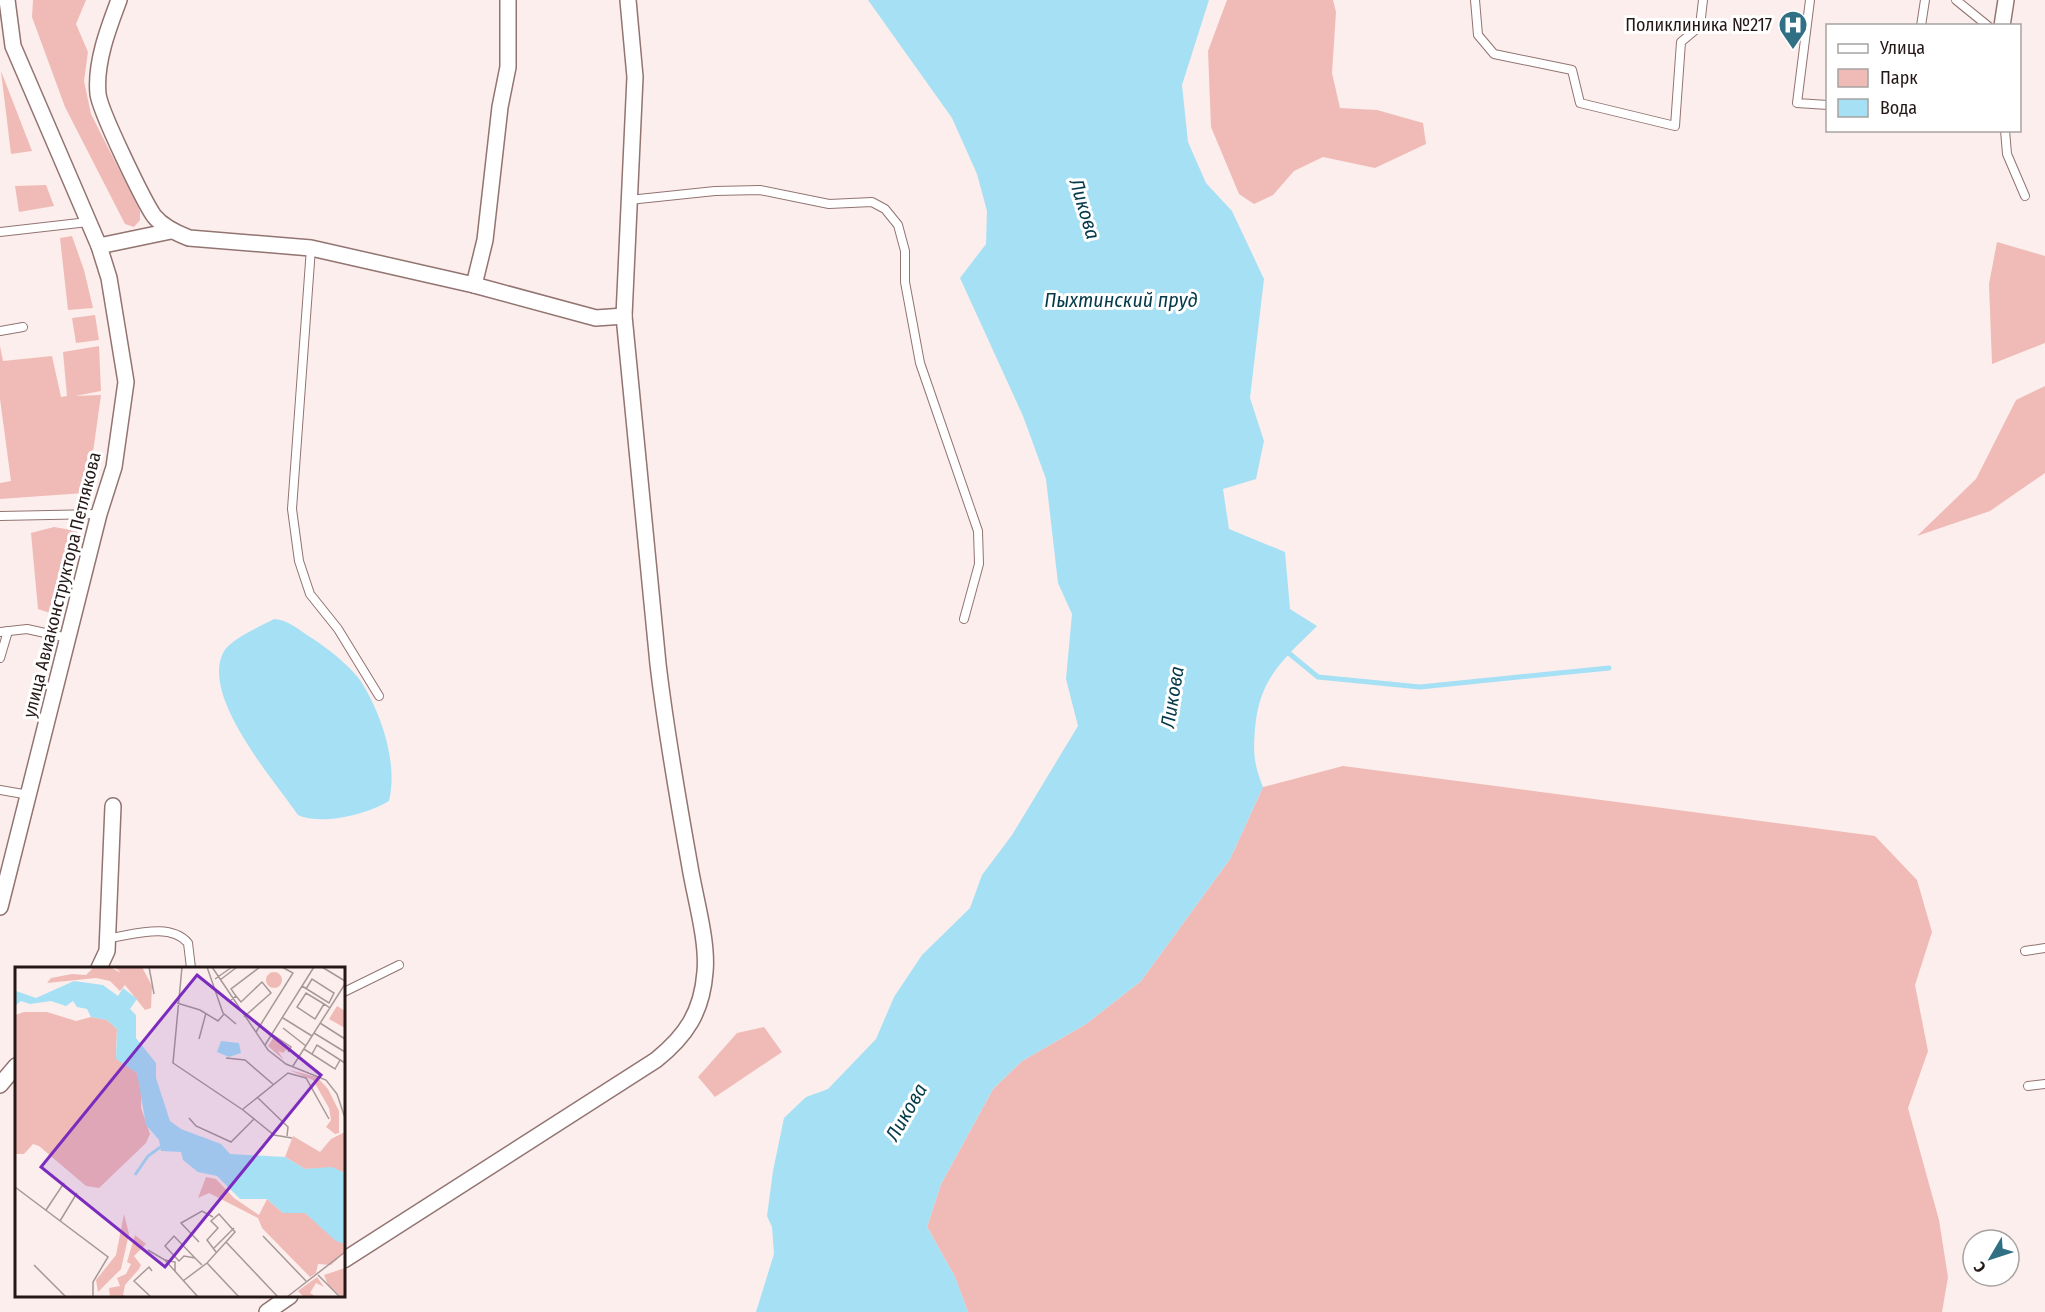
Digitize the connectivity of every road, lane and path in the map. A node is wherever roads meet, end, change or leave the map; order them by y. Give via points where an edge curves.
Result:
1 (7, 0) edge
2 (119, 0) edge
3 (508, 0) edge
4 (628, 0) edge
5 (1475, 0) edge
6 (1703, 0) edge
7 (1810, 0) edge
8 (1925, 0) edge
9 (1956, 0) edge
10 (2006, 0) edge
11 (1921, 24) edge
12 (1986, 24) edge
13 (2002, 24) edge
14 (1826, 105) edge
15 (2005, 132) edge
16 (2025, 196) dead end
17 (629, 200) junction
18 (88, 222) junction
19 (171, 231) junction
20 (0, 232) edge
21 (99, 246) junction
22 (311, 248) junction
23 (474, 285) junction
24 (624, 316) junction
25 (23, 327) dead end
26 (0, 331) edge
27 (99, 514) junction
28 (0, 516) edge
29 (963, 619) dead end
30 (4, 631) edge
31 (68, 638) junction
32 (0, 658) edge
33 (379, 696) dead end
34 (0, 790) edge
35 (29, 795) junction
36 (113, 806) dead end
37 (0, 907) edge
38 (109, 938) junction
39 (2045, 948) edge
40 (2025, 951) dead end
41 (399, 964) dead end
42 (100, 967) edge
43 (192, 967) edge
44 (345, 991) edge
45 (15, 1067) edge
46 (2045, 1084) edge
47 (0, 1085) edge
48 (2028, 1086) dead end
49 (345, 1259) edge
50 (288, 1297) edge
51 (267, 1312) edge

1 - 18 street, улица Авиаконструктора Петлякова via 13,46
2 - 19 street via 106,35 98,96 155,216
3 - 23 street via 508,67 485,240
4 - 17 street via 635,77
5 - 6 lane via 1478,35 1494,54 1572,70 1580,103 1675,126 1681,42 1700,26
7 - 14 lane via 1797,103
8 - 11 lane
9 - 12 lane
10 - 13 street
15 - 16 lane via 2007,154
17 - 24 street
17 - 29 lane via 760,190 829,204 872,202 885,209 898,225 920,363 978,531 979,564
18 - 20 lane
18 - 21 street, улица Авиаконструктора Петлякова
19 - 21 street
19 - 22 street via 189,238
21 - 27 street, улица Авиаконструктора Петлякова via 109,278 126,382 114,467
22 - 23 street
22 - 33 lane via 292,509 299,561 310,594 338,629
23 - 24 street via 596,318
24 - 49 street via 665,719 706,969 697,1010 686,1032 656,1060
25 - 26 lane
27 - 28 lane
27 - 31 street, улица Авиаконструктора Петлякова
30 - 31 lane via 27,629
30 - 32 lane
31 - 35 street, улица Авиаконструктора Петлякова
34 - 35 lane
35 - 37 street, улица Авиаконструктора Петлякова
36 - 38 street
38 - 42 street
38 - 43 lane via 175,932 188,943
39 - 40 lane
41 - 44 lane
45 - 47 street
46 - 48 lane
50 - 51 street

